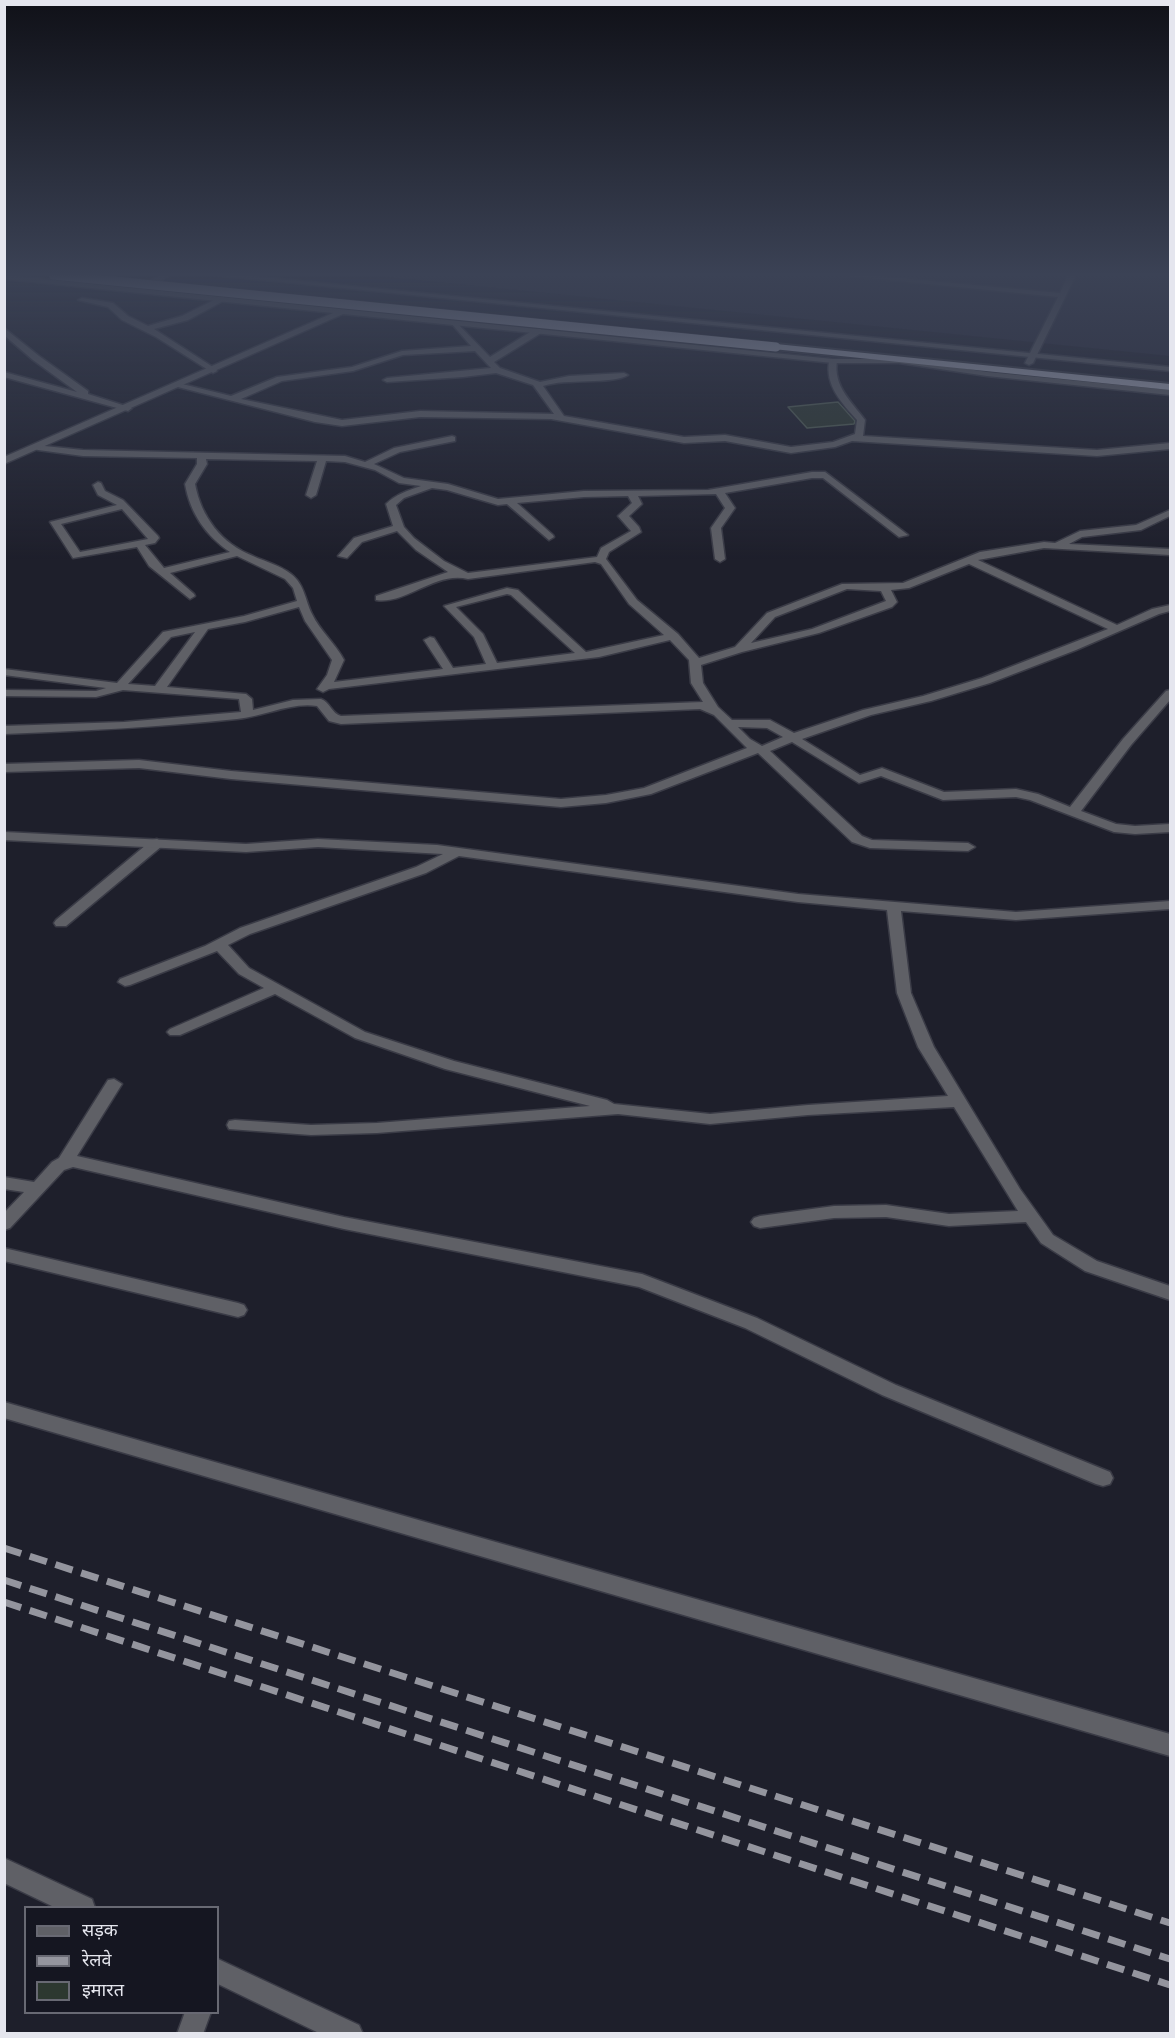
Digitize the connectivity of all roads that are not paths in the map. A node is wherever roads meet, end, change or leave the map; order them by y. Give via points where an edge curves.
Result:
1 (53, 370) edge
2 (345, 370) edge
3 (497, 370) joint
4 (830, 370) edge
5 (960, 370) edge
6 (1006, 370) edge
7 (1116, 370) edge
8 (213, 371) edge
9 (4, 374) edge
10 (624, 375) dead end
11 (1170, 377) edge
12 (387, 380) dead end
13 (539, 385) junction
14 (178, 386) junction
15 (1170, 387) edge
16 (1170, 393) edge
17 (93, 398) junction
18 (232, 399) junction
19 (128, 408) junction
20 (561, 418) junction
21 (850, 438) junction
22 (452, 439) dead end
23 (1170, 446) edge
24 (38, 447) junction
25 (201, 456) junction
26 (322, 458) junction
27 (4, 461) edge
28 (366, 465) junction
29 (98, 485) dead end
30 (434, 485) junction
31 (719, 492) junction
32 (631, 493) junction
33 (311, 495) dead end
34 (509, 501) junction
35 (124, 506) junction
36 (1170, 513) edge
37 (399, 527) junction
38 (903, 535) dead end
39 (549, 537) dead end
40 (139, 543) junction
41 (1058, 545) junction
42 (1170, 552) edge
43 (239, 553) junction
44 (343, 556) dead end
45 (601, 560) junction
46 (720, 560) dead end
47 (970, 560) junction
48 (162, 572) junction
49 (456, 573) junction
50 (885, 588) junction
51 (190, 596) dead end
52 (380, 598) dead end
53 (302, 603) junction
54 (1170, 608) edge
55 (203, 628) junction
56 (1117, 629) junction
57 (674, 636) junction
58 (430, 640) dead end
59 (739, 649) junction
60 (584, 656) junction
61 (695, 663) junction
62 (493, 666) junction
63 (450, 671) junction
64 (4, 672) edge
65 (122, 686) junction
66 (326, 686) junction
67 (159, 689) junction
68 (4, 693) edge
69 (1170, 693) edge
70 (315, 702) junction
71 (712, 707) junction
72 (247, 715) junction
73 (728, 723) junction
74 (4, 730) edge
75 (791, 738) junction
76 (759, 749) junction
77 (4, 768) edge
78 (1072, 813) junction
79 (1170, 828) edge
80 (4, 836) edge
81 (157, 843) junction
82 (968, 847) dead end
83 (457, 852) junction
84 (1170, 905) edge
85 (894, 906) junction
86 (61, 923) dead end
87 (219, 944) junction
88 (125, 982) dead end
89 (276, 988) junction
90 (175, 1032) dead end
91 (114, 1084) dead end
92 (959, 1101) junction
93 (627, 1110) junction
94 (235, 1125) dead end
95 (65, 1162) junction
96 (4, 1183) edge
97 (37, 1188) junction
98 (1031, 1216) junction
99 (760, 1222) dead end
100 (4, 1224) edge
101 (4, 1254) edge
102 (1170, 1293) edge
103 (238, 1310) dead end
104 (4, 1410) edge
105 (1103, 1478) dead end
106 (1170, 1745) edge
107 (4, 1870) edge
108 (79, 1906) edge
109 (219, 1971) edge
110 (198, 2014) edge
111 (190, 2034) edge
112 (350, 2034) edge

1 - 17 street
2 - 18 street via 280,379
3 - 12 street
3 - 13 street
4 - 21 street via 837,391 861,420 859,435
5 - 16 street
6 - 15 highway
7 - 11 highway
8 - 14 street
9 - 17 street
10 - 13 street via 553,380
13 - 20 street
14 - 18 street
14 - 19 street
17 - 19 street
18 - 20 street via 342,423 420,414
19 - 24 street
20 - 21 street via 684,440 725,438 791,450
21 - 23 street via 1097,453
22 - 28 street via 395,449
24 - 25 street via 83,453
24 - 27 street
25 - 26 street
25 - 43 street via 203,463 192,479 191,491 211,531
26 - 28 street
26 - 33 street
28 - 30 street via 402,481
29 - 35 street via 100,493
30 - 34 street via 498,502
30 - 37 street via 394,500 391,504
31 - 32 street
31 - 38 street via 825,475
31 - 46 street via 730,508 716,528
32 - 34 street
32 - 45 street via 638,504 623,516 636,532 604,550
34 - 39 street
35 - 40 street via 154,538
35 - 40 street via 62,519 55,524 77,556
36 - 41 street via 1138,528 1080,534
37 - 44 street via 358,540
37 - 49 street via 421,549
40 - 48 street
41 - 42 street
41 - 47 street via 996,552
43 - 48 street
43 - 53 street via 282,571 294,582
45 - 49 street via 468,576
45 - 57 street via 633,602
47 - 50 street via 904,586
47 - 56 street
48 - 51 street
49 - 52 street
50 - 59 street via 846,586 782,610 763,621
50 - 59 street via 892,602 888,605 815,631
53 - 55 street
53 - 66 street via 316,631 333,648 338,660
54 - 56 street
55 - 65 street via 162,637
55 - 67 street
56 - 75 street via 978,683 926,700 882,708
57 - 60 street
57 - 61 street via 692,653
58 - 63 street
59 - 61 street
60 - 62 street
60 - 62 street via 514,592 449,606 479,636
61 - 71 street via 697,683
62 - 63 street
63 - 66 street
64 - 65 street
65 - 67 street
65 - 68 street via 96,694
66 - 70 street
67 - 72 street via 242,696 246,699
69 - 78 street
70 - 71 street via 341,720
70 - 72 street
71 - 73 street
72 - 74 street via 126,727
73 - 75 street via 770,724
73 - 76 street
75 - 76 street
75 - 78 street via 859,779 882,772 943,796 1016,793
76 - 77 street via 647,791 561,803 139,764
76 - 82 street via 857,839 870,844
78 - 79 street via 1114,828
80 - 81 street
81 - 83 street via 246,848 318,843
81 - 86 street
83 - 85 street via 754,893
83 - 87 street via 421,870 294,912
84 - 85 street via 1016,916
85 - 92 street via 904,993 926,1047
87 - 88 street
87 - 89 street via 244,971
89 - 90 street
89 - 93 street via 372,1039 450,1065
91 - 95 street
92 - 93 street via 710,1119
92 - 98 street
93 - 94 street via 366,1128 311,1130
95 - 97 street
95 - 105 street via 423,1240 642,1281 752,1323 890,1390
96 - 97 street
97 - 100 street
98 - 99 street via 949,1220 886,1211 834,1212
98 - 102 street via 1047,1239 1091,1266
101 - 103 street
104 - 106 street
107 - 108 street
109 - 112 street
110 - 111 street

